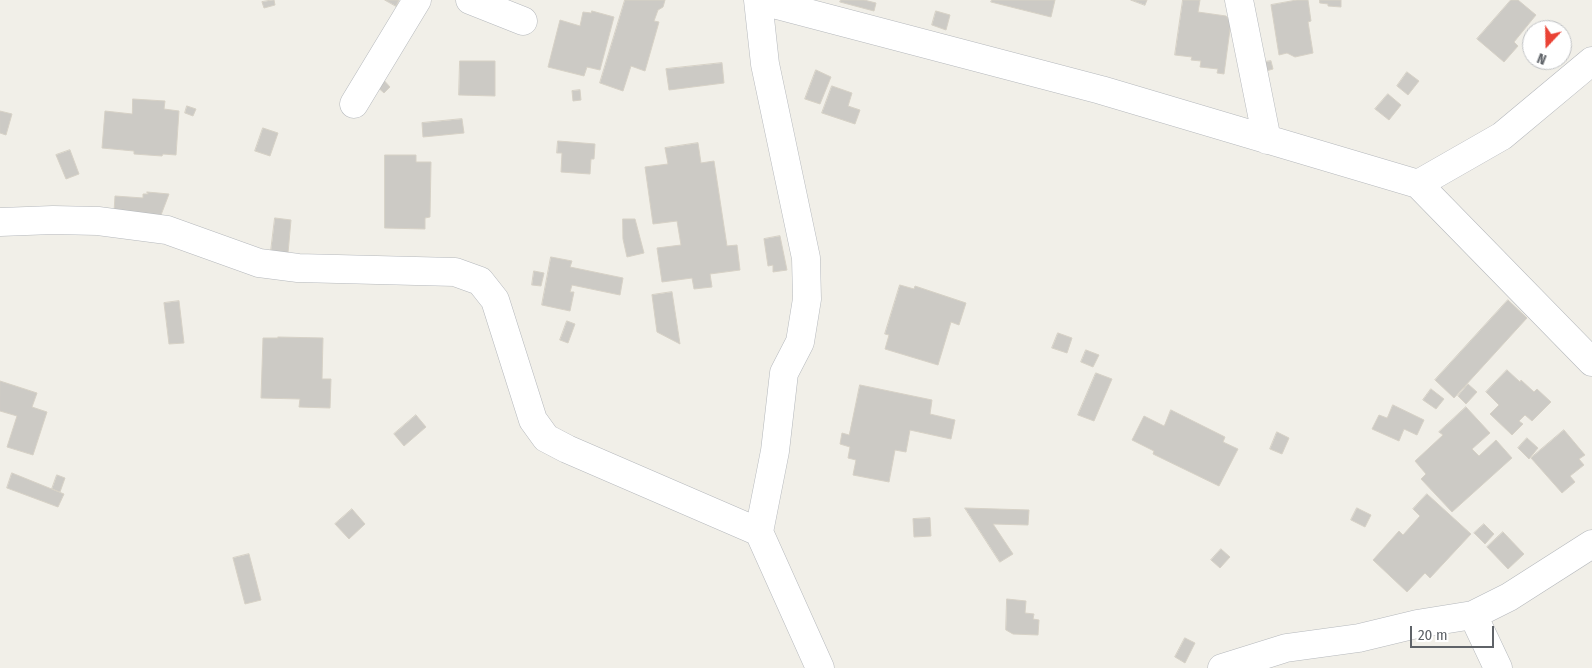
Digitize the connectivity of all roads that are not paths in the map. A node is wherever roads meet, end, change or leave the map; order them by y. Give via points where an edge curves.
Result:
1 (417, 0) edge
2 (470, 0) edge
3 (758, 0) edge
4 (1238, 0) edge
5 (523, 21) dead end
6 (1592, 61) edge
7 (354, 104) dead end
8 (1267, 140) junction
9 (1418, 184) junction
10 (0, 222) edge
11 (1592, 362) edge
12 (759, 532) junction
13 (1592, 544) edge
14 (1473, 616) junction
15 (820, 668) edge
16 (1222, 668) edge
17 (1498, 668) edge

1 - 7 street
2 - 5 street
3 - 8 street via 1101,90
3 - 12 street via 765,64 806,258 800,342 784,373 775,451
4 - 8 street
6 - 9 street via 1502,136
8 - 9 street
9 - 11 street
10 - 12 street via 98,221 157,228 259,263 298,268 455,272 480,281 496,300 533,420 546,438
12 - 15 street
13 - 14 street
14 - 16 street via 1286,648
14 - 17 street

